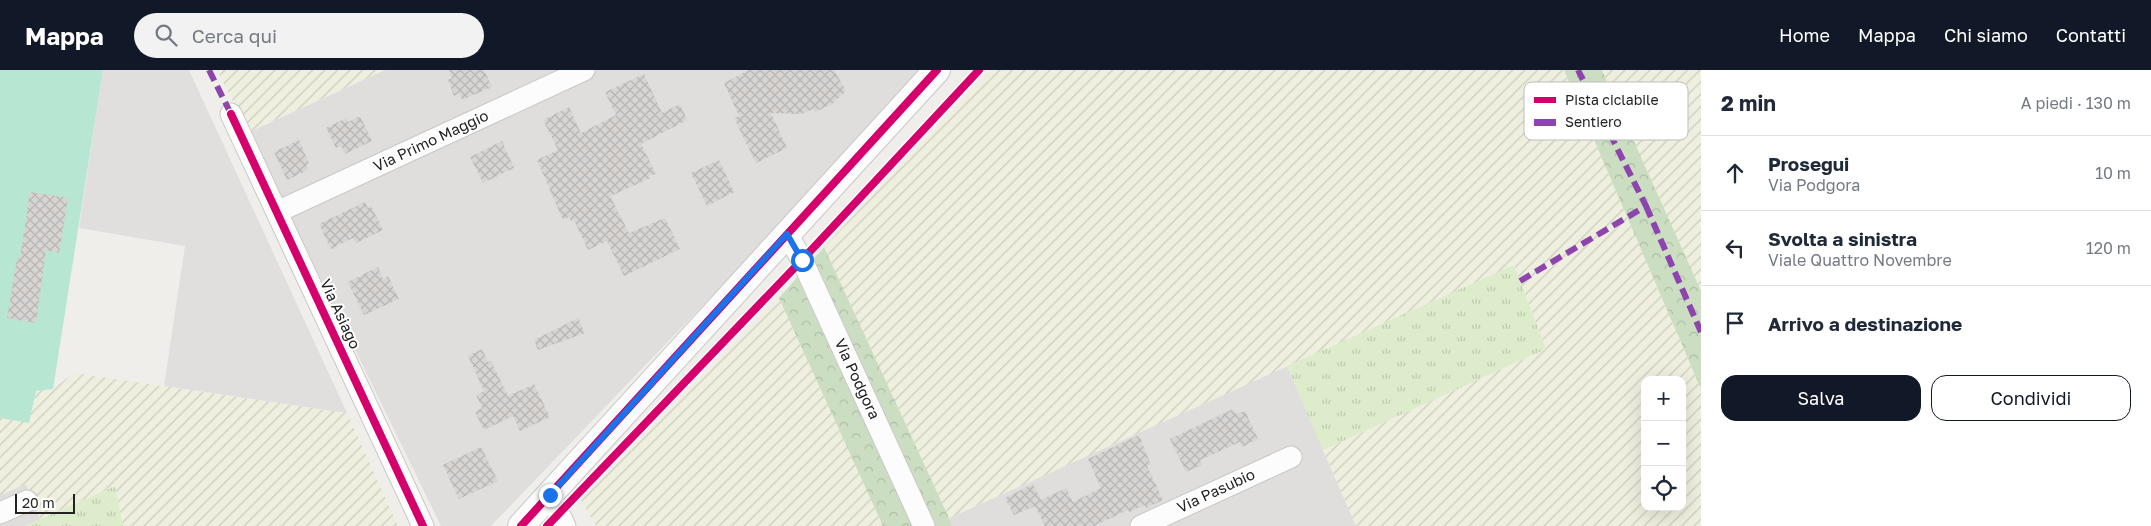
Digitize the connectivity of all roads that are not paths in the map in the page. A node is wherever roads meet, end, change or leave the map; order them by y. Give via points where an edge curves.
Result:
1 (584, 70) edge
2 (937, 70) edge
3 (231, 114) dead end
4 (277, 212) junction
5 (787, 234) junction
6 (1291, 457) dead end
7 (550, 495) junction
8 (27, 501) dead end
9 (0, 513) edge
10 (423, 526) edge
11 (521, 526) edge
12 (565, 526) edge
13 (924, 526) edge
14 (1141, 526) edge

1 - 4 street, Via Primo Maggio
2 - 5 street
3 - 4 street, Via Asiago
4 - 10 street, Via Asiago
5 - 7 street
5 - 13 street, Via Podgora via 802,260
6 - 14 street, Via Pasubio
7 - 11 street
7 - 12 street
8 - 9 street

